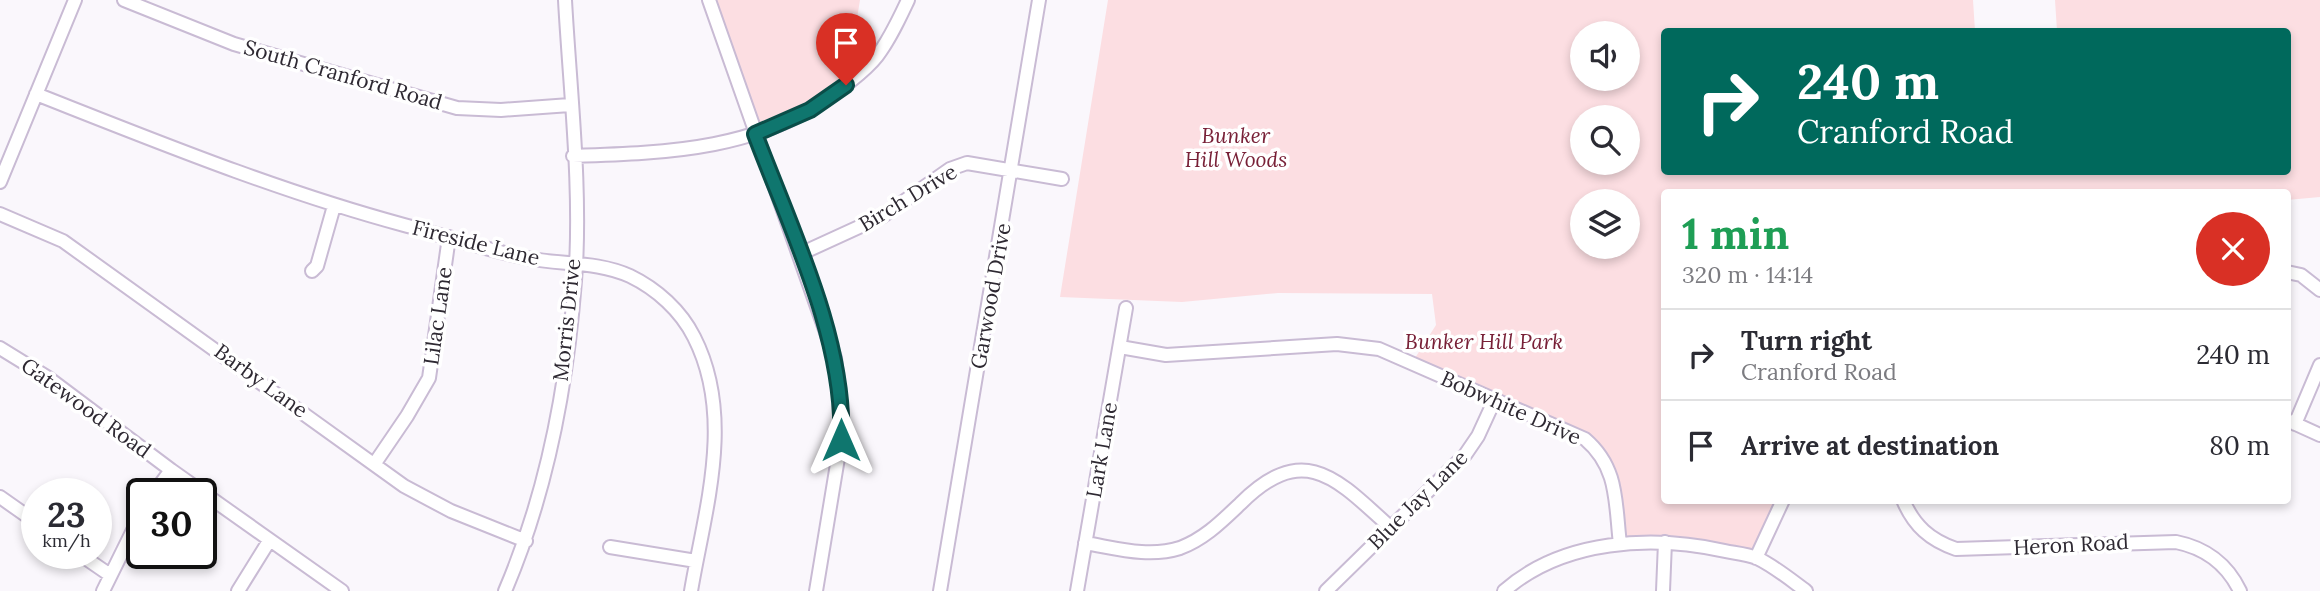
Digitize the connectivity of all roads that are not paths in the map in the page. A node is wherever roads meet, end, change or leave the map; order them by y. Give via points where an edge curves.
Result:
1 (75, 0) edge
2 (124, 0) edge
3 (565, 0) edge
4 (709, 0) edge
5 (908, 0) edge
6 (1040, 0) edge
7 (36, 94) junction
8 (570, 105) junction
9 (755, 134) junction
10 (573, 156) junction
11 (1013, 170) junction
12 (1062, 178) dead end
13 (0, 182) edge
14 (334, 206) junction
15 (0, 214) edge
16 (449, 237) junction
17 (800, 254) junction
18 (575, 262) junction
19 (312, 271) dead end
20 (2291, 273) edge
21 (2320, 290) edge
22 (1126, 308) dead end
23 (0, 348) edge
24 (1120, 348) junction
25 (2320, 365) edge
26 (1495, 399) junction
27 (2291, 422) edge
28 (2320, 435) edge
29 (375, 463) junction
30 (171, 470) junction
31 (165, 478) edge
32 (0, 497) edge
33 (1781, 504) edge
34 (1905, 504) edge
35 (21, 512) edge
36 (1391, 528) junction
37 (269, 541) junction
38 (526, 541) junction
39 (1665, 542) junction
40 (1085, 543) junction
41 (126, 544) edge
42 (1620, 544) junction
43 (610, 547) dead end
44 (1756, 558) junction
45 (696, 561) junction
46 (101, 569) edge
47 (110, 575) junction
48 (103, 591) edge
49 (238, 591) edge
50 (342, 591) edge
51 (505, 591) edge
52 (691, 591) edge
53 (816, 591) edge
54 (940, 591) edge
55 (1077, 591) edge
56 (1326, 591) edge
57 (1504, 591) edge
58 (1663, 591) edge
59 (1806, 591) edge
60 (2240, 591) edge

1 - 7 street
2 - 8 street, South Cranford Road via 234,44 457,108
3 - 8 street, Morris Drive
4 - 9 street
5 - 9 street via 864,70 810,110
6 - 11 street, Garwood Drive
7 - 13 street
7 - 14 street, Fireside Lane via 219,167
8 - 10 street, Morris Drive
9 - 10 street via 672,152
9 - 17 street
10 - 18 street, Morris Drive
11 - 12 street, Birch Drive
11 - 17 street, Birch Drive via 967,163 950,169 883,216
11 - 54 street, Garwood Drive
14 - 16 street, Fireside Lane
14 - 19 street
15 - 29 street, Barby Lane via 63,241
16 - 18 street, Fireside Lane via 526,258
16 - 29 street, Lilac Lane via 429,378
17 - 53 street via 835,358 842,416
18 - 38 street, Morris Drive via 559,395
18 - 45 street, Fireside Lane via 613,270 660,294 695,338 711,385 716,430
20 - 21 street
22 - 24 street, Lark Lane
23 - 30 street, Gatewood Road via 47,377
24 - 26 street, Bobwhite Drive via 1166,355 1337,344 1379,349
24 - 40 street, Lark Lane
25 - 27 street
26 - 36 street, Blue Jay Lane via 1465,455
26 - 42 street, Bobwhite Drive via 1571,431 1603,456 1611,471
27 - 28 street
29 - 38 street, Barby Lane via 416,493
30 - 31 street
30 - 37 street, Gatewood Road
32 - 35 street
33 - 44 street
34 - 60 street, Heron Road via 1927,535 1956,549 2176,542 2207,552
36 - 40 street via 1334,478 1304,472 1262,482 1215,529 1179,548 1143,553
36 - 56 street, Blue Jay Lane
37 - 49 street
37 - 50 street, Gatewood Road
38 - 51 street, Morris Drive
39 - 42 street
39 - 44 street
39 - 58 street
40 - 55 street, Lark Lane
41 - 47 street
42 - 57 street via 1564,556
43 - 45 street
44 - 59 street
45 - 52 street, Fireside Lane
46 - 47 street
47 - 48 street

